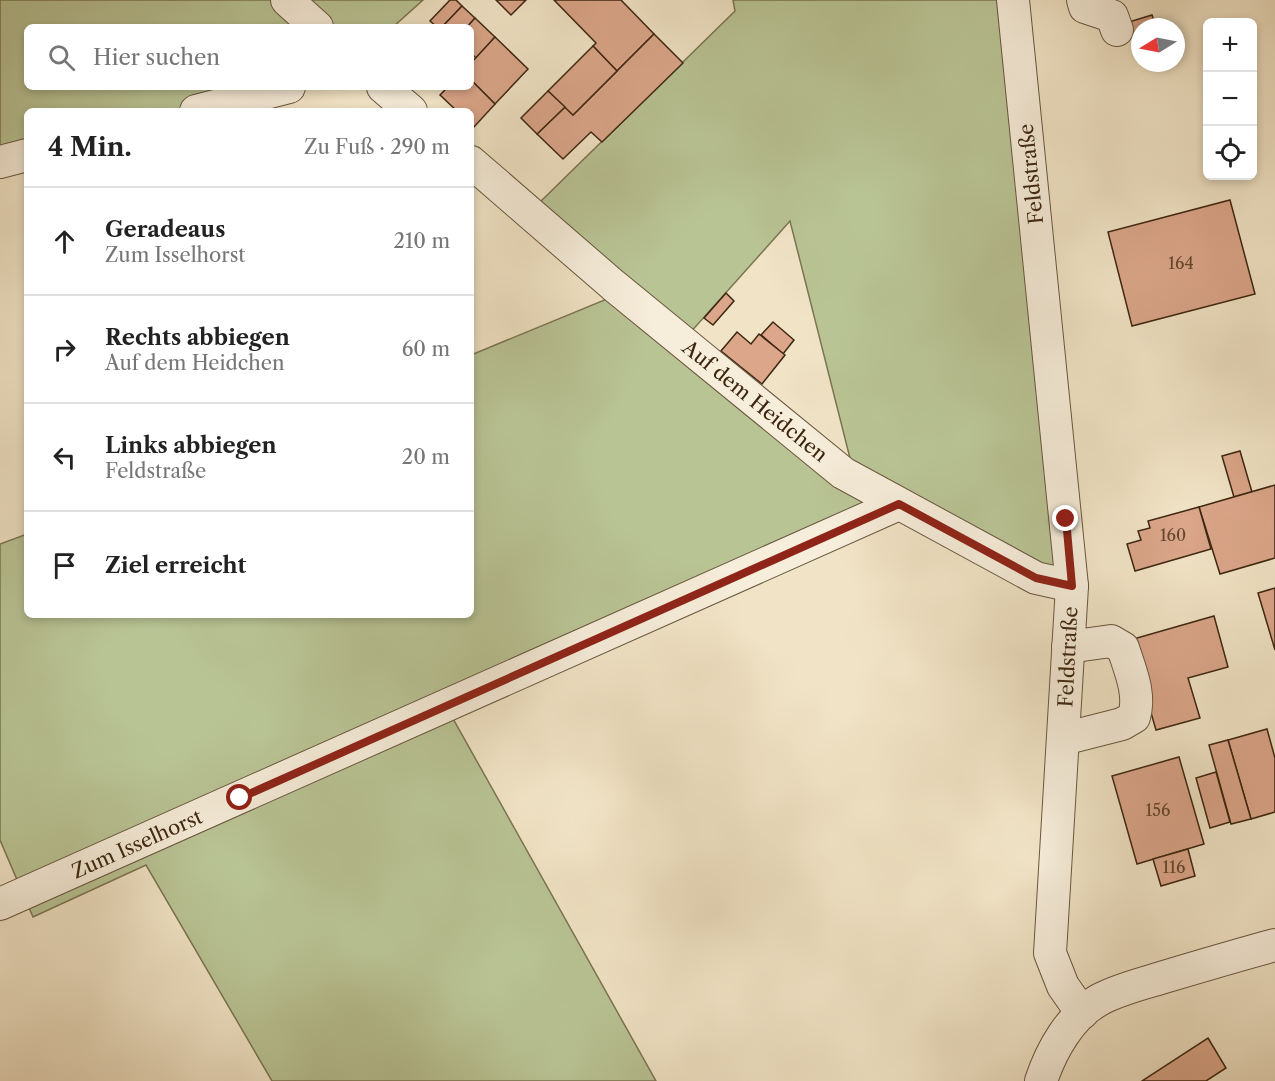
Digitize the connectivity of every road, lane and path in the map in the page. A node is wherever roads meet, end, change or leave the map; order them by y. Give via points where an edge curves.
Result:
1 (287, 0) edge
2 (1013, 0) edge
3 (1083, 0) edge
4 (314, 24) edge
5 (1117, 30) dead end
6 (277, 90) edge
7 (386, 90) edge
8 (208, 108) edge
9 (408, 108) edge
10 (24, 156) edge
11 (0, 162) edge
12 (474, 165) edge
13 (899, 504) junction
14 (1072, 586) junction
15 (1068, 647) junction
16 (1063, 739) junction
17 (0, 904) edge
18 (1275, 945) edge
19 (1082, 1012) junction
20 (1041, 1081) edge

1 - 4 street
2 - 14 street, Feldstraße
3 - 5 street via 1084,7 1112,16
6 - 8 street
7 - 9 street
10 - 11 street
12 - 13 street, Auf dem Heidchen via 843,473
13 - 14 street, Auf dem Heidchen via 1036,578
13 - 17 street, Zum Isselhorst
14 - 15 street, Feldstraße
15 - 16 street, Feldstraße
15 - 16 street via 1111,641 1123,648 1137,704 1134,717 1122,724
16 - 19 street, Feldstraße via 1050,953 1063,986
18 - 19 street via 1126,988
19 - 20 street via 1047,1061

